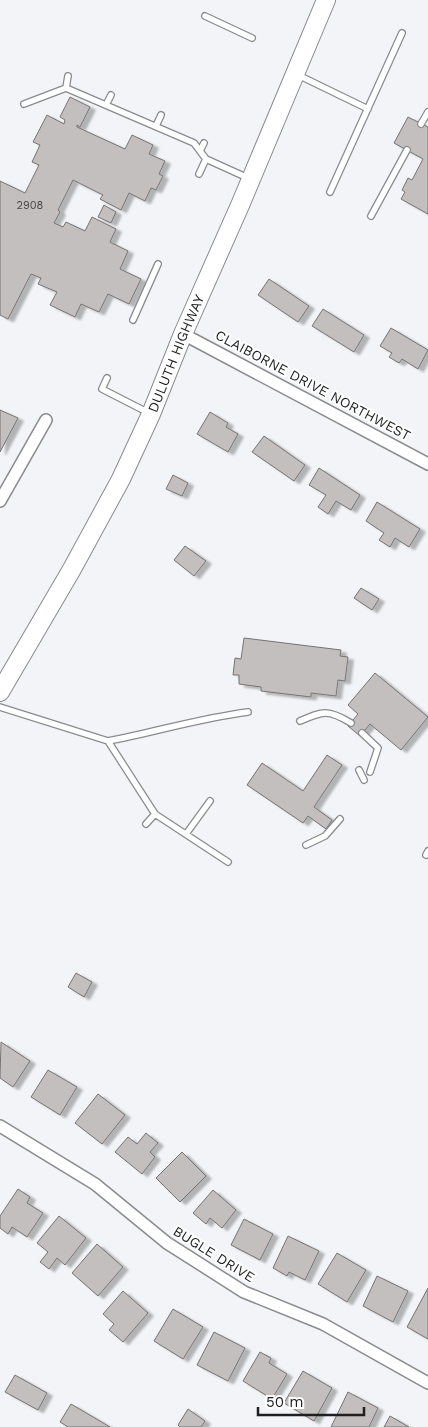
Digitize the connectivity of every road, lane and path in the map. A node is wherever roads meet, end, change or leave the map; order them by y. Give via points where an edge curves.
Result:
1 (326, 0) edge
2 (205, 16) dead end
3 (402, 33) dead end
4 (252, 38) dead end
5 (294, 73) junction
6 (68, 76) dead end
7 (66, 88) junction
8 (111, 95) dead end
9 (24, 104) dead end
10 (106, 105) junction
11 (368, 109) junction
12 (428, 112) edge
13 (161, 115) dead end
14 (421, 124) dead end
15 (156, 126) junction
16 (204, 143) dead end
17 (407, 150) dead end
18 (200, 151) junction
19 (206, 159) junction
20 (199, 174) dead end
21 (250, 179) junction
22 (330, 192) dead end
23 (371, 216) dead end
24 (158, 264) dead end
25 (133, 320) dead end
26 (183, 334) junction
27 (107, 378) dead end
28 (151, 414) junction
29 (46, 420) dead end
30 (428, 464) edge
31 (0, 501) edge
32 (0, 692) edge
33 (0, 707) edge
34 (248, 712) dead end
35 (300, 721) dead end
36 (350, 724) dead end
37 (362, 733) dead end
38 (108, 741) junction
39 (359, 770) dead end
40 (370, 772) dead end
41 (364, 780) dead end
42 (210, 802) dead end
43 (155, 814) junction
44 (340, 819) dead end
45 (146, 824) dead end
46 (186, 834) junction
47 (306, 845) dead end
48 (228, 862) dead end
49 (0, 1126) edge
50 (428, 1383) edge

1 - 5 main road, DULUTH HIGHWAY
2 - 4 lane
3 - 11 lane
5 - 11 lane
5 - 21 main road, DULUTH HIGHWAY
6 - 7 lane
7 - 9 lane
7 - 10 lane
8 - 10 lane
10 - 15 lane
11 - 22 lane
12 - 14 lane
13 - 15 lane
15 - 18 lane via 194,143
16 - 18 lane
17 - 23 lane
18 - 19 lane
19 - 20 lane
19 - 21 lane
21 - 26 main road, DULUTH HIGHWAY
24 - 25 lane
26 - 28 main road, DULUTH HIGHWAY
26 - 30 street, CLAIBORNE DRIVE NORTHWEST
27 - 28 lane via 102,388
28 - 32 main road, DULUTH HIGHWAY via 72,569
29 - 31 street
33 - 38 lane
34 - 38 lane
35 - 36 lane via 318,713 335,713
37 - 40 lane via 378,748
38 - 43 lane
39 - 41 lane
42 - 46 lane
43 - 45 lane
43 - 46 lane
44 - 47 lane via 326,836
46 - 48 lane
49 - 50 street, BUGLE DRIVE via 95,1184 167,1244 244,1292 323,1324

